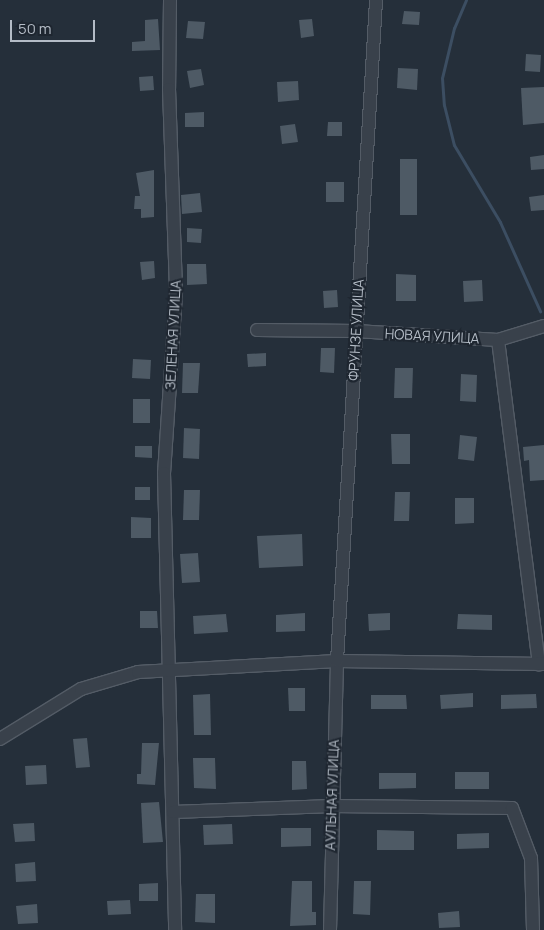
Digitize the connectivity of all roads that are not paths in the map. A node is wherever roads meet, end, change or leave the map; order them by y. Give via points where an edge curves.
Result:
1 (170, 0) edge
2 (376, 0) edge
3 (544, 326) edge
4 (257, 330) dead end
5 (356, 331) junction
6 (498, 340) junction
7 (337, 661) junction
8 (541, 664) edge
9 (171, 670) junction
10 (0, 739) edge
11 (332, 806) junction
12 (173, 812) junction
13 (175, 930) edge
14 (330, 930) edge
15 (533, 930) edge

1 - 9 street, ЗЕЛЕНАЯ УЛИЦА via 169,89 176,293 164,474
2 - 5 street, ФРУНЗЕ УЛИЦА
3 - 6 street, НОВАЯ УЛИЦА
4 - 5 street, НОВАЯ УЛИЦА
5 - 6 street, НОВАЯ УЛИЦА
5 - 7 street, ФРУНЗЕ УЛИЦА
6 - 8 street
7 - 8 street
7 - 9 street
7 - 11 street, АУЛЬНАЯ УЛИЦА
9 - 10 street via 138,672 82,689
9 - 12 street, ЗЕЛЕНАЯ УЛИЦА
11 - 12 street
11 - 14 street, АУЛЬНАЯ УЛИЦА
11 - 15 street via 512,808 531,858
12 - 13 street, ЗЕЛЕНАЯ УЛИЦА

